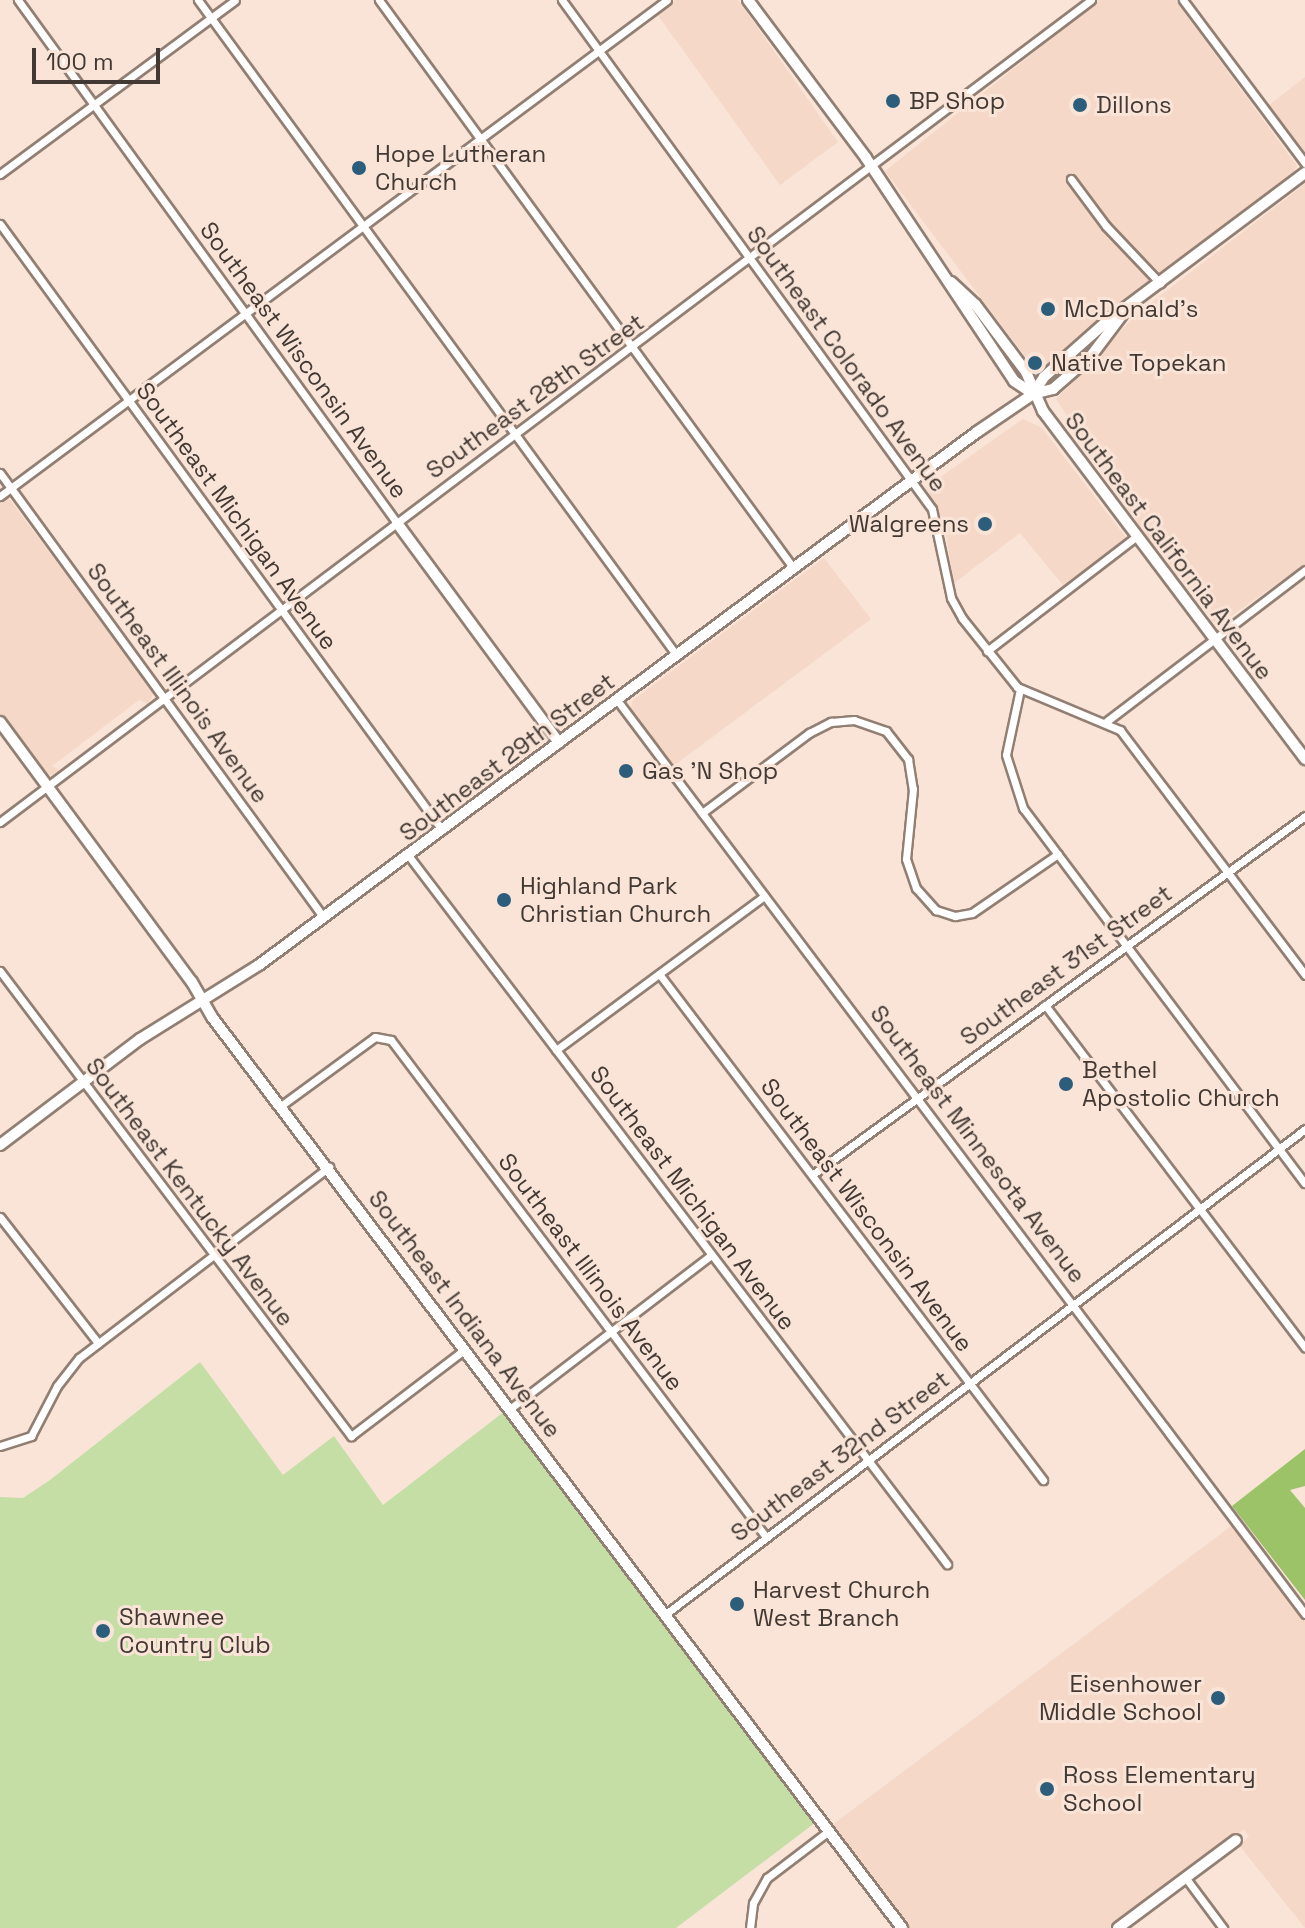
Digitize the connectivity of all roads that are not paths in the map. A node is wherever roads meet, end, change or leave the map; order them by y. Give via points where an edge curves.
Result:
1 (18, 0) edge
2 (198, 0) edge
3 (235, 0) edge
4 (379, 0) edge
5 (562, 0) edge
6 (667, 0) edge
7 (748, 0) edge
8 (1091, 0) edge
9 (1183, 0) edge
10 (211, 18) junction
11 (598, 51) junction
12 (94, 105) junction
13 (481, 137) junction
14 (1305, 163) edge
15 (872, 168) junction
16 (1305, 173) edge
17 (0, 174) edge
18 (1071, 179) dead end
19 (0, 224) edge
20 (362, 225) junction
21 (752, 260) junction
22 (1160, 284) junction
23 (245, 313) junction
24 (633, 350) junction
25 (1033, 394) junction
26 (128, 400) junction
27 (517, 436) junction
28 (0, 473) edge
29 (911, 481) junction
30 (11, 488) junction
31 (0, 496) edge
32 (397, 523) junction
33 (1137, 536) junction
34 (794, 569) junction
35 (1305, 570) edge
36 (280, 611) junction
37 (1214, 639) junction
38 (987, 651) junction
39 (677, 656) junction
40 (1020, 689) junction
41 (164, 698) junction
42 (617, 700) junction
43 (1107, 721) junction
44 (0, 722) edge
45 (559, 743) junction
46 (1305, 759) edge
47 (47, 786) junction
48 (702, 813) junction
49 (1305, 816) edge
50 (0, 822) edge
51 (442, 830) junction
52 (1058, 854) junction
53 (408, 855) junction
54 (1227, 872) junction
55 (764, 896) junction
56 (324, 918) junction
57 (1126, 946) junction
58 (0, 971) edge
59 (660, 975) junction
60 (1305, 975) edge
61 (202, 1000) junction
62 (1045, 1005) junction
63 (556, 1050) junction
64 (83, 1083) junction
65 (917, 1097) junction
66 (282, 1105) junction
67 (1305, 1129) edge
68 (0, 1145) edge
69 (1278, 1148) junction
70 (329, 1167) junction
71 (812, 1175) junction
72 (1305, 1183) edge
73 (1197, 1209) junction
74 (0, 1217) edge
75 (213, 1255) junction
76 (711, 1255) junction
77 (1072, 1302) junction
78 (610, 1330) junction
79 (98, 1343) junction
80 (1305, 1347) edge
81 (465, 1349) junction
82 (969, 1383) junction
83 (511, 1408) junction
84 (2, 1446) edge
85 (868, 1460) junction
86 (1043, 1480) dead end
87 (766, 1537) junction
88 (947, 1564) dead end
89 (667, 1613) junction
90 (1305, 1614) edge
91 (830, 1830) junction
92 (1236, 1840) dead end
93 (1185, 1877) junction
94 (750, 1928) edge
95 (902, 1928) edge
96 (1118, 1928) edge
97 (1223, 1928) edge

1 - 12 street, Southeast Wisconsin Avenue
2 - 10 street
3 - 10 street
4 - 13 street
5 - 11 street, Southeast Colorado Avenue
6 - 11 street
7 - 15 main road, Southeast California Avenue
8 - 15 street, Southeast 28th Street
9 - 14 street
10 - 12 street
10 - 20 street
11 - 13 street
11 - 21 street, Southeast Colorado Avenue
12 - 17 street
12 - 23 street, Southeast Wisconsin Avenue
13 - 20 street
13 - 24 street
15 - 21 street, Southeast 28th Street
15 - 25 main road, Southeast California Avenue via 951,282 975,304 1026,372
16 - 22 main road, Southeast 29th Street
18 - 22 street
19 - 26 street, Southeast Michigan Avenue
20 - 23 street
20 - 27 street
21 - 24 street, Southeast 28th Street
21 - 29 street, Southeast Colorado Avenue
22 - 25 main road, Southeast 29th Street via 1125,311 1080,367 1053,389
23 - 26 street
23 - 32 street, Southeast Wisconsin Avenue
24 - 27 street, Southeast 28th Street
24 - 34 street
25 - 29 main road, Southeast 29th Street
25 - 33 main road, Southeast California Avenue
26 - 30 street
26 - 36 street, Southeast Michigan Avenue
27 - 32 street, Southeast 28th Street
27 - 39 street
28 - 30 street, Southeast Illinois Avenue
29 - 34 main road, Southeast 29th Street
29 - 38 street, Southeast Colorado Avenue via 940,528 955,608
30 - 31 street
30 - 41 street, Southeast Illinois Avenue
32 - 36 street, Southeast 28th Street
32 - 45 main road, Southeast Wisconsin Avenue
33 - 37 main road, Southeast California Avenue
33 - 38 street
34 - 39 main road, Southeast 29th Street
35 - 37 street
36 - 41 street, Southeast 28th Street
36 - 51 street, Southeast Michigan Avenue
37 - 43 street
37 - 46 main road, Southeast California Avenue
38 - 40 street, Southeast Colorado Avenue
39 - 42 main road, Southeast 29th Street
40 - 43 street, Southeast Colorado Avenue
40 - 52 street via 1007,737 1008,767 1023,808
41 - 47 street, Southeast 28th Street
41 - 56 street, Southeast Illinois Avenue
42 - 45 main road, Southeast 29th Street
42 - 48 street, Southeast Minnesota Avenue
43 - 54 street, Southeast Colorado Avenue via 1120,730
44 - 47 main road, Southeast Indiana Avenue
45 - 51 main road, Southeast 29th Street
47 - 50 street, Southeast 28th Street
47 - 61 main road, Southeast Indiana Avenue
48 - 52 street via 809,733 831,722 854,720 886,731 908,759 913,789 906,859 916,888 936,910 955,916 972,913
48 - 55 street, Southeast Minnesota Avenue
49 - 54 street, Southeast 31st Street
51 - 53 main road, Southeast 29th Street
52 - 57 street
53 - 56 main road, Southeast 29th Street
53 - 63 street, Southeast Michigan Avenue
54 - 57 street, Southeast 31st Street
54 - 60 street, Southeast Colorado Avenue
55 - 59 street
55 - 65 street, Southeast Minnesota Avenue
56 - 61 main road, Southeast 29th Street
57 - 62 street, Southeast 31st Street
57 - 69 street
58 - 64 street, Southeast Kentucky Avenue
59 - 63 street
59 - 71 street, Southeast Wisconsin Avenue
61 - 64 main road, Southeast 29th Street
61 - 66 main road, Southeast Indiana Avenue
62 - 65 street, Southeast 31st Street
62 - 73 street
63 - 76 street, Southeast Michigan Avenue
64 - 68 main road, Southeast 29th Street
64 - 75 street, Southeast Kentucky Avenue
65 - 71 street, Southeast 31st Street
65 - 77 street, Southeast Minnesota Avenue
66 - 70 main road, Southeast Indiana Avenue
66 - 78 street, Southeast Illinois Avenue via 382,1035 391,1040
67 - 69 street, Southeast 32nd Street
69 - 72 street
69 - 73 street, Southeast 32nd Street
70 - 75 street
70 - 81 main road, Southeast Indiana Avenue
71 - 82 street, Southeast Wisconsin Avenue
73 - 77 street, Southeast 32nd Street
73 - 80 street
74 - 79 street
75 - 79 street
75 - 81 street, Southeast Kentucky Avenue via 351,1436
76 - 78 street
76 - 85 street, Southeast Michigan Avenue
77 - 82 street, Southeast 32nd Street
77 - 90 street, Southeast Minnesota Avenue
78 - 83 street
78 - 87 street, Southeast Illinois Avenue
79 - 84 street via 66,1372 31,1436
81 - 83 main road, Southeast Indiana Avenue
82 - 85 street, Southeast 32nd Street
82 - 86 street, Southeast Wisconsin Avenue
83 - 89 main road, Southeast Indiana Avenue
85 - 87 street, Southeast 32nd Street
85 - 88 street, Southeast Michigan Avenue
87 - 89 street, Southeast 32nd Street
89 - 91 main road, Southeast Indiana Avenue
91 - 94 street via 767,1878 753,1903
91 - 95 main road, Southeast Indiana Avenue
92 - 93 main road
93 - 96 main road
93 - 97 street

